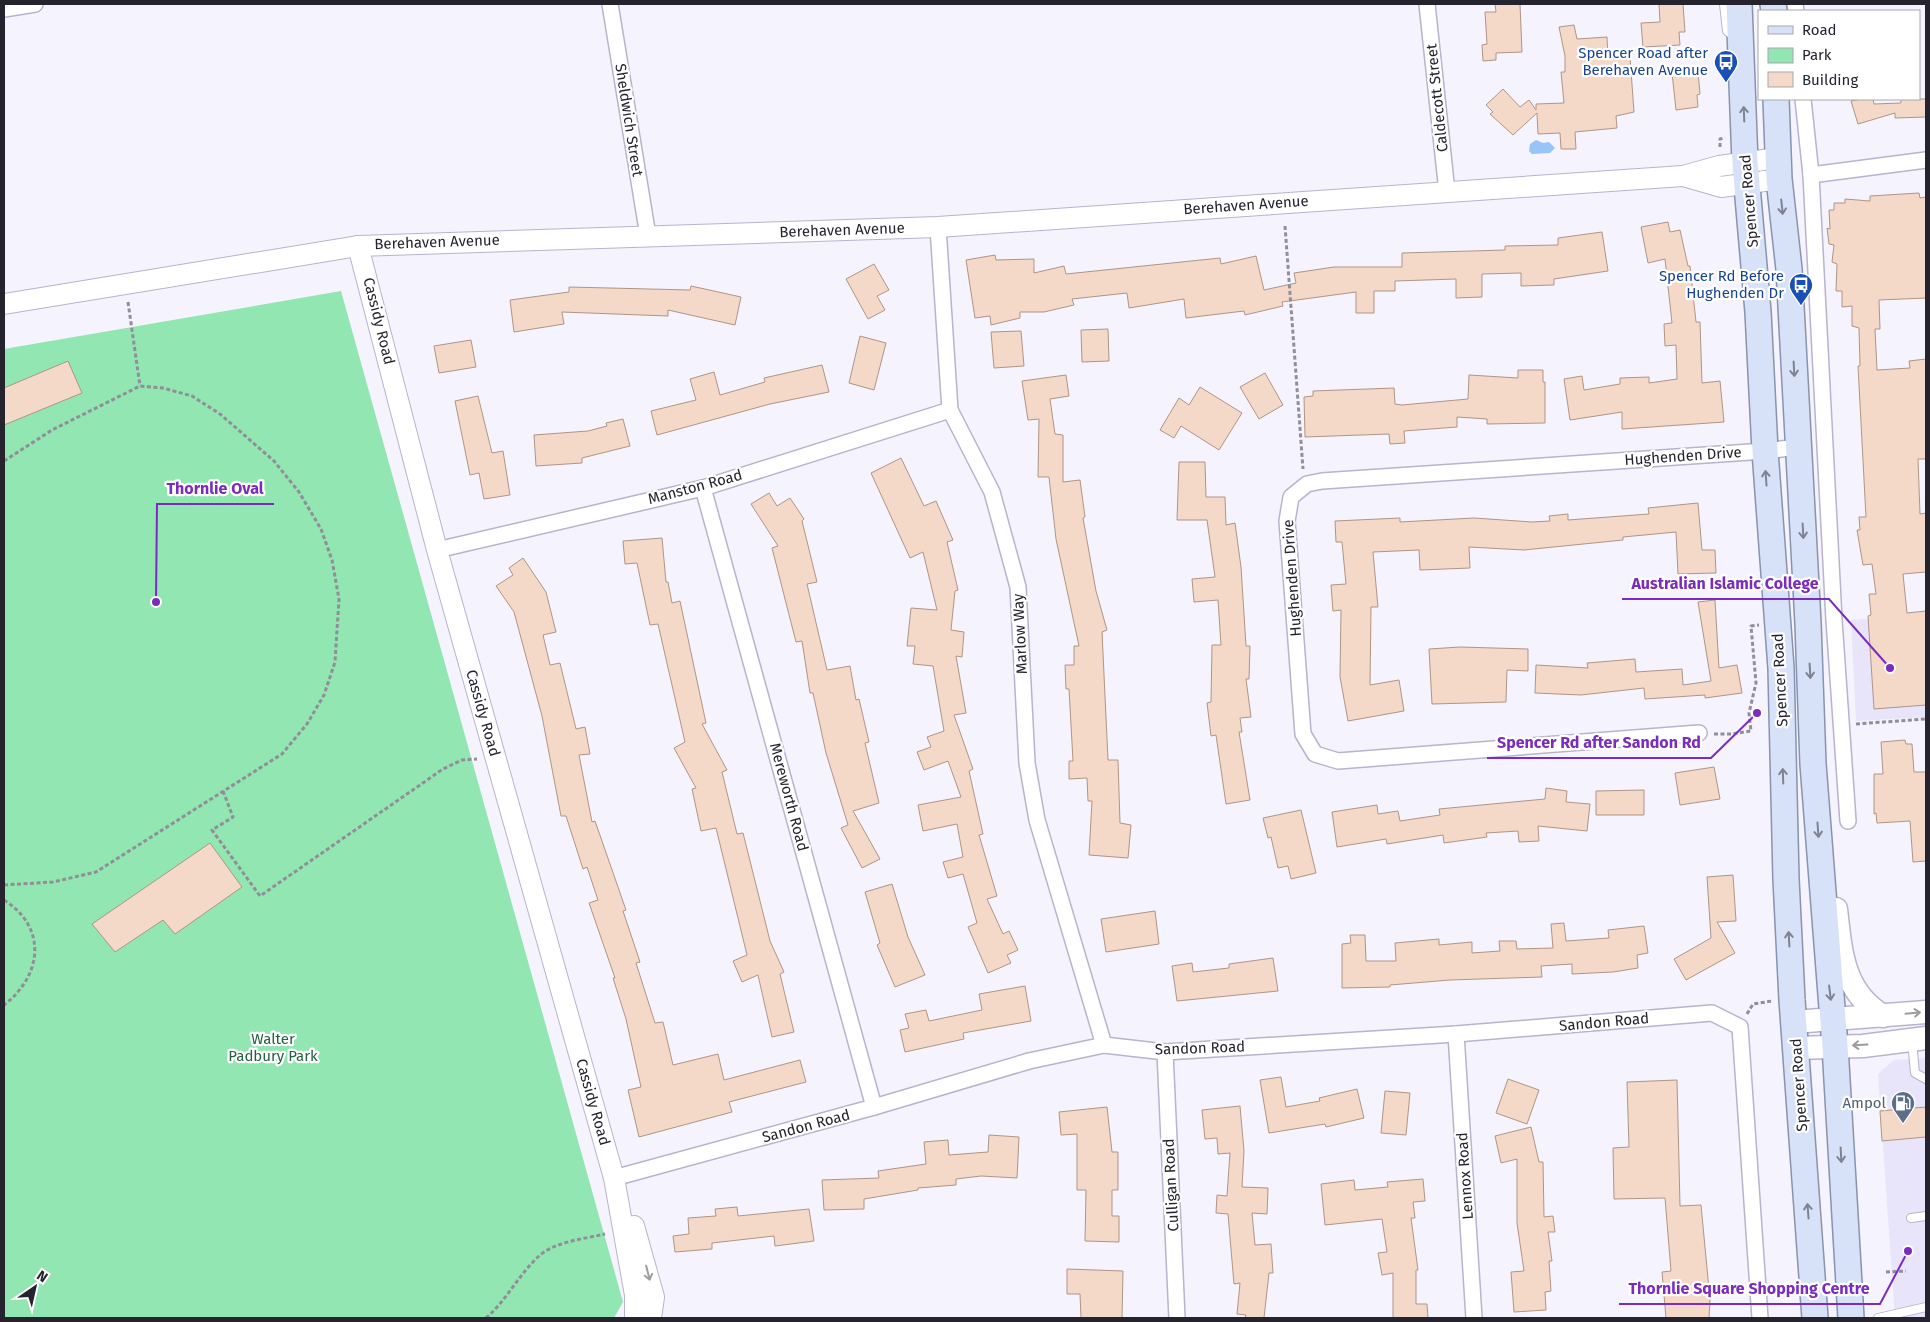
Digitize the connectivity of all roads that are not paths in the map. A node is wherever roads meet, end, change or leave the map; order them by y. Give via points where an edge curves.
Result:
1 (35, 4) edge
2 (610, 4) edge
3 (1427, 4) edge
4 (1724, 4) edge
5 (1739, 4) edge
6 (4, 9) edge
7 (1741, 43) junction
8 (1776, 100) edge
9 (1803, 100) edge
10 (1926, 160) edge
11 (1779, 168) junction
12 (1746, 172) junction
13 (1811, 175) junction
14 (1447, 192) junction
15 (938, 227) junction
16 (648, 236) junction
17 (358, 246) junction
18 (4, 304) edge
19 (950, 410) junction
20 (1798, 447) junction
21 (1765, 451) junction
22 (703, 488) junction
23 (437, 550) junction
24 (1699, 733) road end
25 (1848, 821) dead end
26 (1823, 892) junction
27 (1926, 1012) edge
28 (1883, 1016) junction
29 (1832, 1020) junction
30 (1794, 1022) junction
31 (1456, 1034) junction
32 (1919, 1039) edge
33 (1104, 1045) junction
34 (1835, 1046) junction
35 (1796, 1048) junction
36 (1164, 1052) junction
37 (1926, 1079) edge
38 (874, 1107) junction
39 (614, 1178) junction
40 (1926, 1216) edge
41 (1911, 1218) dead end
42 (1926, 1307) edge
43 (634, 1318) edge
44 (651, 1318) edge
45 (1177, 1318) edge
46 (1474, 1318) edge
47 (1760, 1318) edge
48 (1815, 1318) edge
49 (1851, 1318) edge
50 (1878, 1318) edge

1 - 6 street
2 - 16 street, Sheldwich Street
3 - 14 street, Caldecott Street
4 - 7 lane via 1727,31
5 - 7 main road, Spencer Road
12 -> 7 main road, Spencer Road
8 - 11 main road, Spencer Road
9 - 13 street
10 - 13 street
11 - 12 street, Berehaven Avenue
11 -> 20 main road, Spencer Road via 1789,269
12 - 14 street, Berehaven Avenue via 1719,166 1684,176
12 - 21 main road, Spencer Road
13 - 25 street
14 - 15 street, Berehaven Avenue
15 - 16 street, Berehaven Avenue
15 - 19 street, Marlow Way
16 - 17 street, Berehaven Avenue
17 - 18 street, Berehaven Avenue
17 - 23 street, Cassidy Road
19 - 22 street, Manston Road
19 - 33 street, Marlow Way via 992,492 1018,587 1027,762 1037,820
20 - 21 street, Hughenden Drive
20 -> 26 main road, Spencer Road via 1813,764
21 - 24 street, Hughenden Drive via 1307,484 1291,497 1287,521 1303,734 1315,754 1338,761
30 -> 21 main road, Spencer Road via 1786,879 1781,668
22 - 23 street, Manston Road
22 - 38 street, Mereworth Road
23 - 39 street, Cassidy Road
26 - 28 main road via 1835,907 1842,958 1855,990 1862,1001
26 -> 29 main road, Spencer Road
28 -> 27 main road
28 - 29 main road
29 - 30 main road
29 - 34 main road, Spencer Road
30 - 35 main road, Spencer Road
31 - 36 street, Sandon Road
31 - 46 street, Lennox Road
31 - 47 street, Sandon Road via 1712,1014 1740,1027
32 -> 34 main road
32 - 37 lane via 1915,1073
33 - 36 street, Sandon Road
33 - 38 street, Sandon Road via 1029,1061
34 - 35 main road
34 -> 49 main road, Spencer Road
48 -> 35 main road, Spencer Road
36 - 45 street, Culligan Road
38 - 39 street, Sandon Road
39 - 43 street, Cassidy Road via 634,1295
39 -> 44 street, Cassidy Road via 646,1264 654,1297
40 - 41 lane
42 - 50 lane

